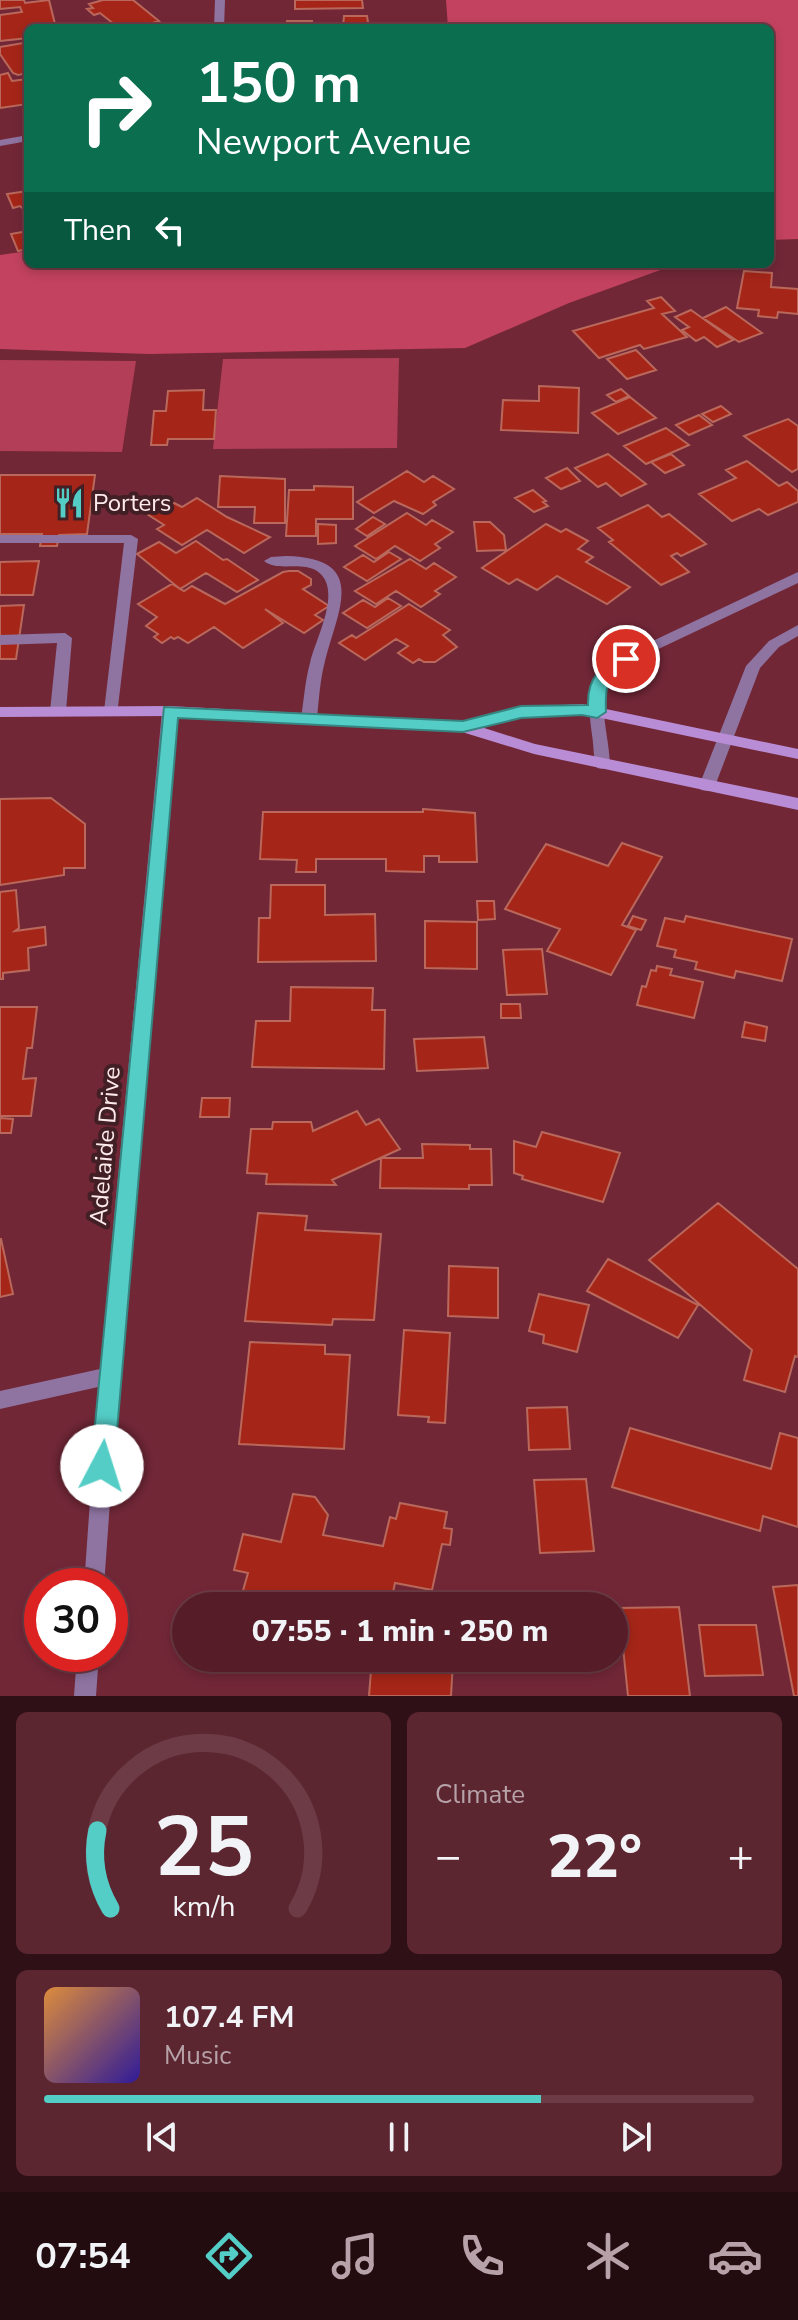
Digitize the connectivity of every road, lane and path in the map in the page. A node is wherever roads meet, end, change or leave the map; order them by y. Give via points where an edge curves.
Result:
1 (220, 0) edge
2 (219, 24) edge
3 (24, 139) edge
4 (0, 143) edge
5 (0, 539) edge
6 (271, 561) dead end
7 (798, 577) edge
8 (798, 630) edge
9 (0, 640) edge
10 (58, 711) junction
11 (112, 711) junction
12 (170, 711) junction
13 (0, 712) edge
14 (597, 712) junction
15 (309, 718) junction
16 (463, 727) junction
17 (726, 739) junction
18 (798, 754) edge
19 (602, 764) junction
20 (707, 786) junction
21 (798, 804) edge
22 (109, 1376) junction
23 (0, 1400) edge
24 (95, 1568) edge
25 (87, 1672) edge
26 (85, 1696) edge

1 - 2 street
3 - 4 street
5 - 11 street via 131,539
6 - 15 street via 319,566 333,580 335,603
7 - 14 street via 614,666 596,691
8 - 17 street via 774,644 753,666
9 - 10 street via 65,638
10 - 11 street
10 - 13 street
11 - 12 street
12 - 15 street
12 - 22 street, Adelaide Drive
14 - 16 street via 521,712
14 - 17 street
14 - 19 street
15 - 16 street
16 - 19 street
17 - 18 street
17 - 20 street
19 - 20 street
20 - 21 street
22 - 23 street
22 - 24 street, Adelaide Drive
25 - 26 street

